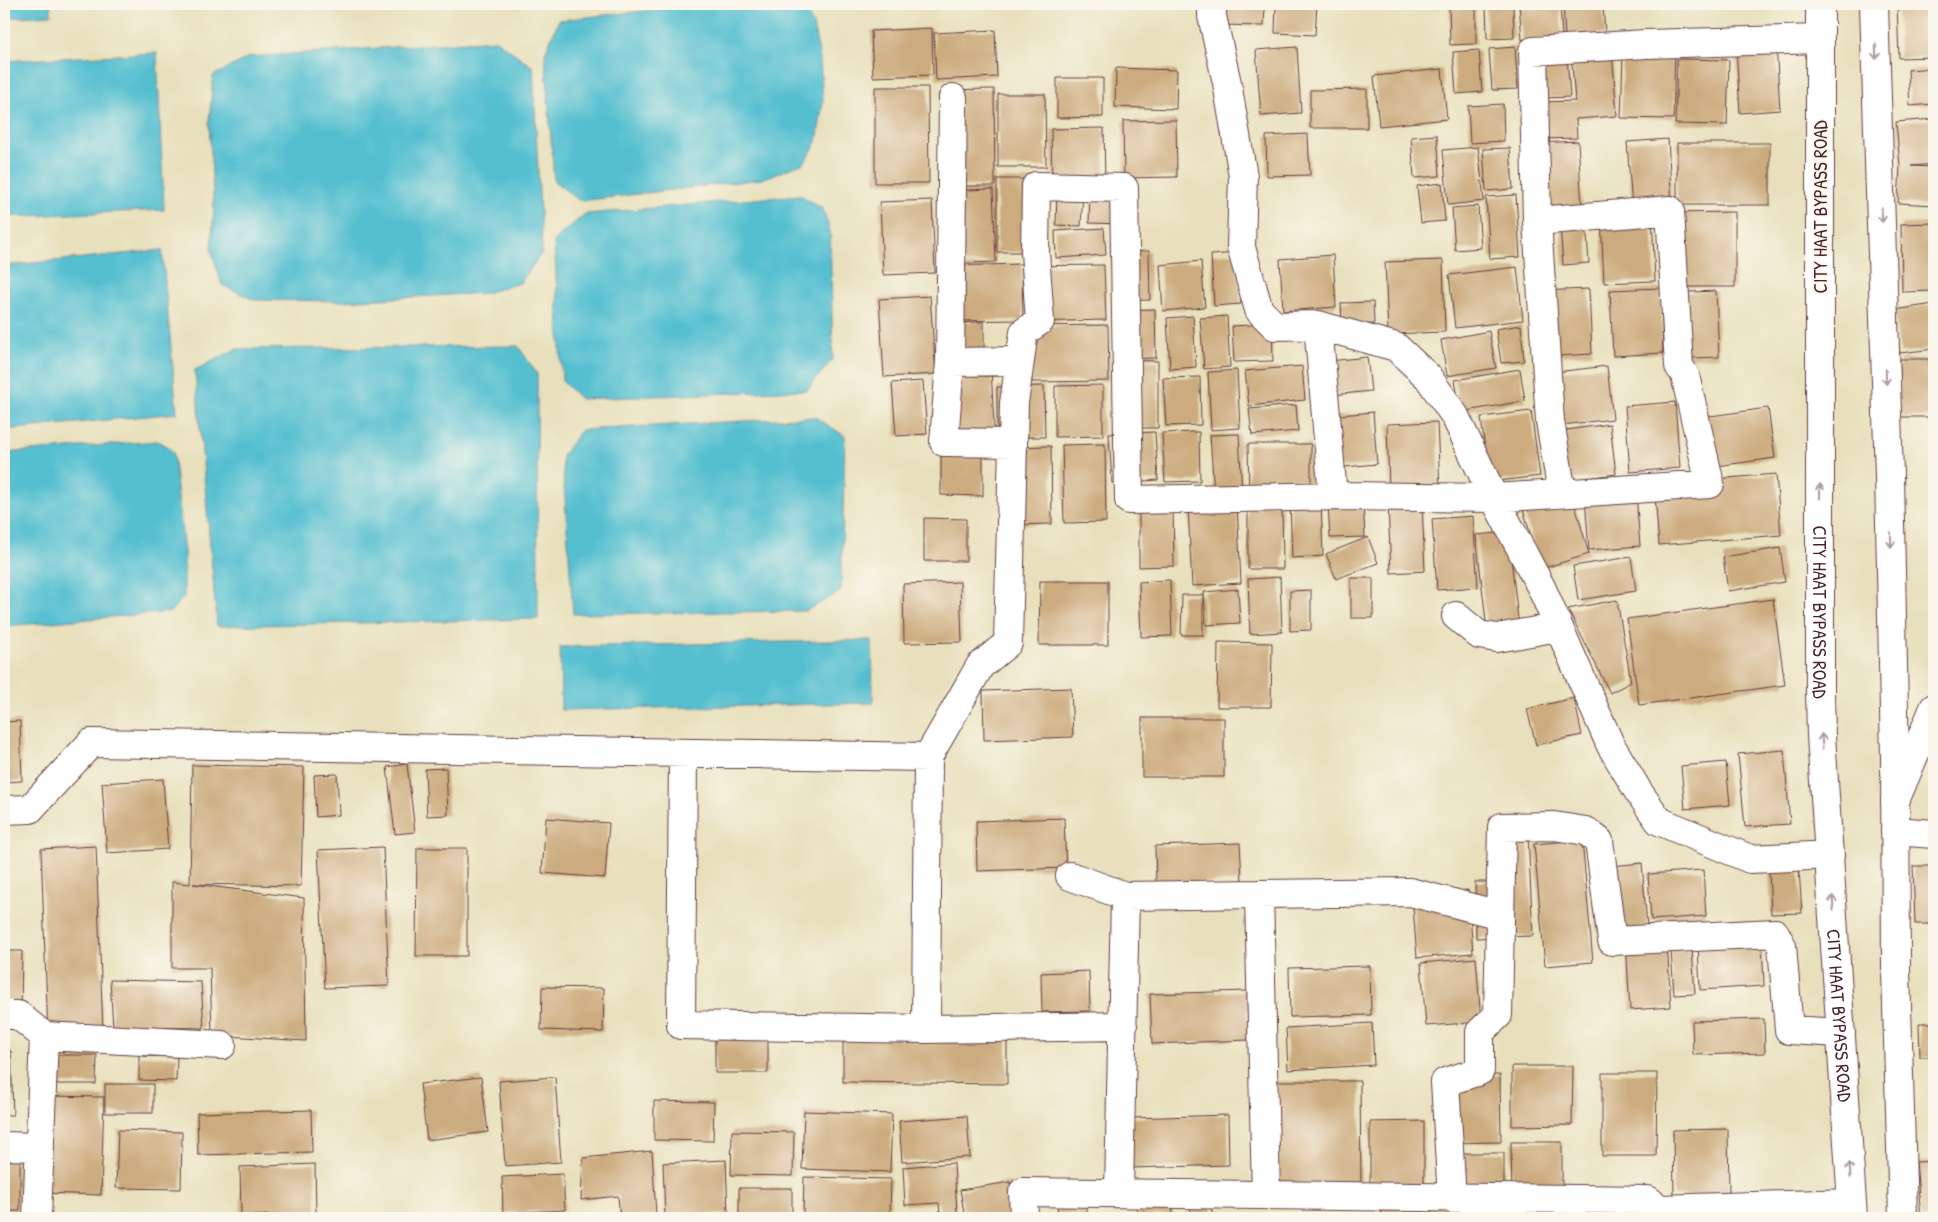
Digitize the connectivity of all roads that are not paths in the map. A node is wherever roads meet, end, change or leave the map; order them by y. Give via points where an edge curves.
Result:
1 (1212, 4) edge
2 (1820, 4) edge
3 (1874, 4) edge
4 (1820, 39) junction
5 (953, 98) dead end
6 (1537, 221) junction
7 (1318, 325) junction
8 (1020, 361) junction
9 (950, 362) junction
10 (1013, 443) junction
11 (1562, 493) junction
12 (1333, 496) junction
13 (1494, 498) junction
14 (1456, 616) dead end
15 (1558, 627) junction
16 (1934, 708) edge
17 (683, 753) junction
18 (928, 757) junction
19 (1896, 801) junction
20 (4, 810) edge
21 (1895, 831) junction
22 (1934, 834) edge
23 (1830, 855) junction
24 (1070, 876) dead end
25 (1259, 894) junction
26 (1126, 896) junction
27 (1500, 915) junction
28 (4, 1015) edge
29 (1123, 1026) junction
30 (926, 1028) junction
31 (1842, 1033) junction
32 (44, 1036) junction
33 (222, 1045) dead end
34 (4, 1146) edge
35 (40, 1147) junction
36 (1119, 1192) junction
37 (1266, 1195) junction
38 (1452, 1199) junction
39 (1852, 1211) edge
40 (1660, 1214) edge
41 (37, 1218) edge
42 (1024, 1218) edge
43 (1903, 1218) edge

1 - 7 street via 1243,176 1241,247 1259,310 1275,326
2 - 4 street, CITY HAAT BYPASS ROAD
3 -> 19 street via 1889,456
4 - 6 street via 1532,51
23 -> 4 street, CITY HAAT BYPASS ROAD via 1820,694
5 - 9 street
6 - 11 street via 1550,421
6 - 11 street via 1670,210 1679,366 1685,375 1710,484
7 - 12 street
7 - 13 street via 1396,347 1428,377 1455,416
8 - 9 street
8 - 10 street
8 - 12 street via 1024,332 1040,321 1035,252 1036,186 1124,188 1129,500
9 - 10 street via 944,442
10 - 18 street via 1008,643 980,666
11 - 13 street
12 - 13 street
13 - 15 street via 1542,589
14 - 15 street via 1479,635 1498,638
15 - 23 street via 1610,744 1659,821 1750,859
16 - 19 street
17 - 18 street
17 - 20 street via 91,743 30,809
17 - 30 street via 681,1025
18 - 30 street
19 - 21 street
21 - 22 street
21 - 43 street
31 -> 23 street, CITY HAAT BYPASS ROAD
24 - 26 street
25 - 26 street
25 - 27 street via 1410,892
25 - 37 street
26 - 29 street
27 - 31 street via 1502,827 1554,826 1586,831 1599,841 1612,941 1775,933 1782,946 1789,1030
27 - 38 street via 1498,1015 1480,1032 1480,1071 1445,1082
28 - 32 street via 18,1015
29 - 30 street
29 - 36 street
39 -> 31 street, CITY HAAT BYPASS ROAD
32 - 33 street
32 - 35 street
34 - 35 street
35 - 41 street
36 - 37 street
36 - 42 street via 1024,1192
37 - 38 street
38 - 40 street via 1648,1200
39 - 40 street

